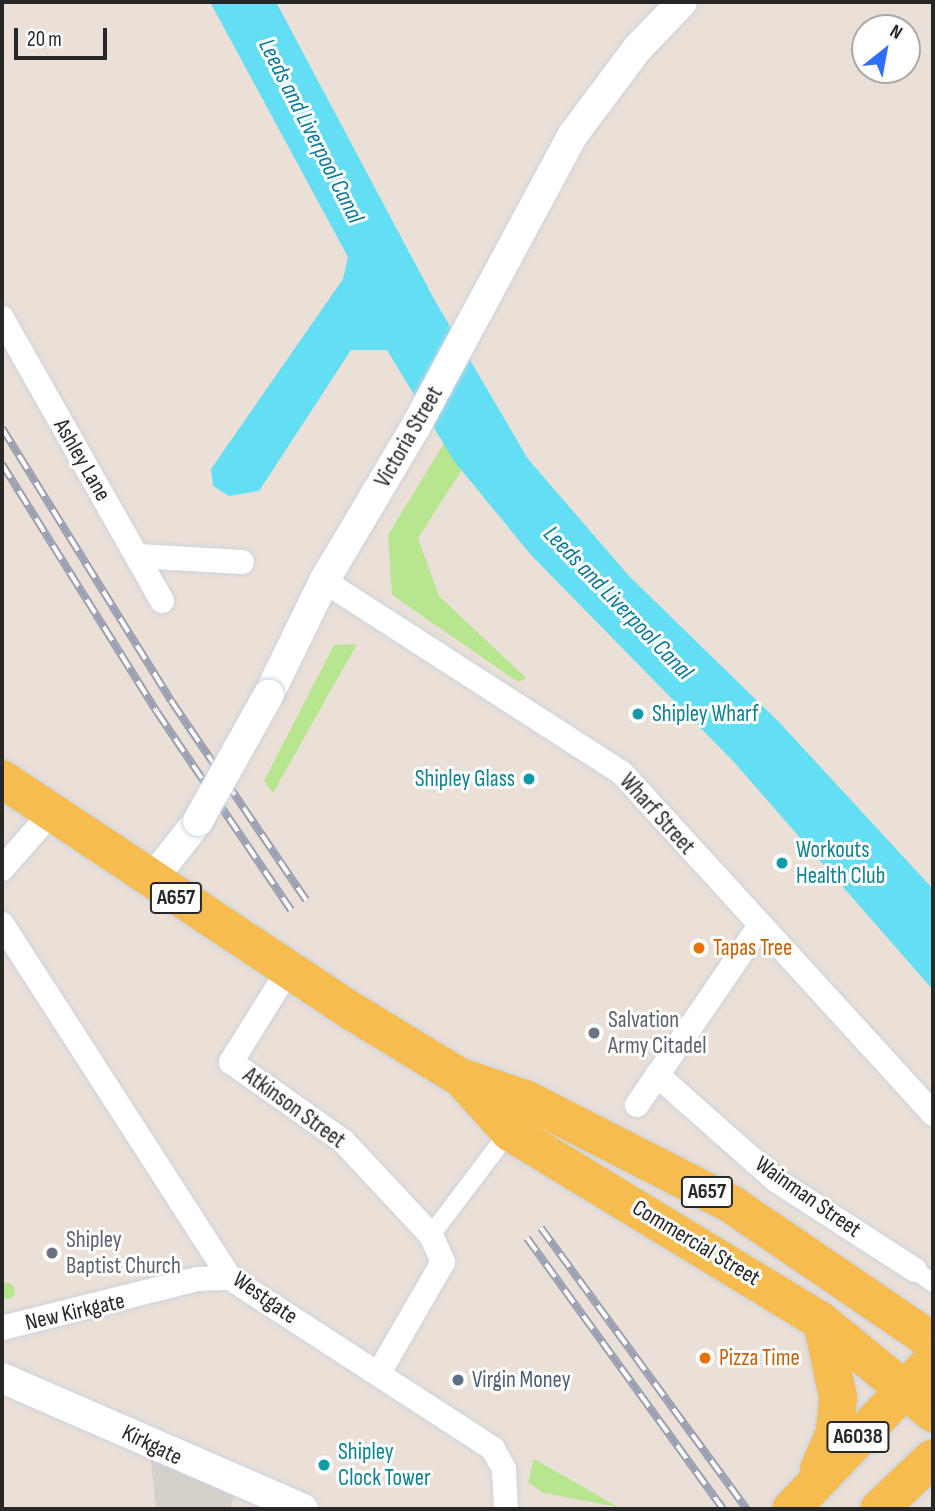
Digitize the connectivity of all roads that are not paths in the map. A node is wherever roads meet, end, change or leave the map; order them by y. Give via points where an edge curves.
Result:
1 (682, 2) edge
2 (2, 318) edge
3 (138, 556) junction
4 (243, 562) dead end
5 (324, 581) junction
6 (162, 601) dead end
7 (2, 779) edge
8 (52, 813) junction
9 (2, 869) edge
10 (150, 882) junction
11 (2, 923) edge
12 (758, 928) junction
13 (289, 969) junction
14 (657, 1075) junction
15 (637, 1105) dead end
16 (933, 1114) edge
17 (517, 1116) junction
18 (431, 1235) junction
19 (924, 1276) edge
20 (230, 1278) junction
21 (822, 1322) junction
22 (2, 1328) edge
23 (933, 1342) edge
24 (933, 1360) edge
25 (379, 1373) junction
26 (2, 1378) edge
27 (923, 1395) edge
28 (933, 1458) edge
29 (802, 1497) edge
30 (303, 1509) edge
31 (506, 1509) edge
32 (879, 1509) edge

1 - 5 street, Victoria Street via 637,49 572,136 415,429
2 - 3 street, Ashley Lane
3 - 4 street
3 - 6 street, Ashley Lane
5 - 10 street, Victoria Street, bridge via 269,694 198,821
5 - 12 street, Wharf Street via 622,773
7 - 8 main road, Commercial Street / A657
8 - 9 street
8 - 10 main road, Commercial Street / A657
10 - 13 main road, Commercial Street / A657
11 - 20 street, Westgate
12 - 14 street
12 - 16 street, Wharf Street
13 - 17 main road, Commercial Street / A657
13 - 18 street, Atkinson Street via 232,1062 343,1141
14 - 15 street
14 - 19 street, Wainman Street via 777,1181
17 - 18 street
17 - 21 main road, Commercial Street / A657
17 - 23 main road, Commercial Street / A657 via 731,1204
18 - 25 street, Atkinson Street via 443,1262
20 - 22 street, New Kirkgate via 197,1279
20 - 25 street, Westgate
21 - 27 main road, Commercial Street / A657
21 - 29 main road via 838,1396 835,1432
24 - 27 main road, A6038
25 - 31 street, Westgate via 493,1449 504,1469
26 - 30 street, Kirkgate
27 - 29 main road, A6038
28 - 32 main road, A6038

